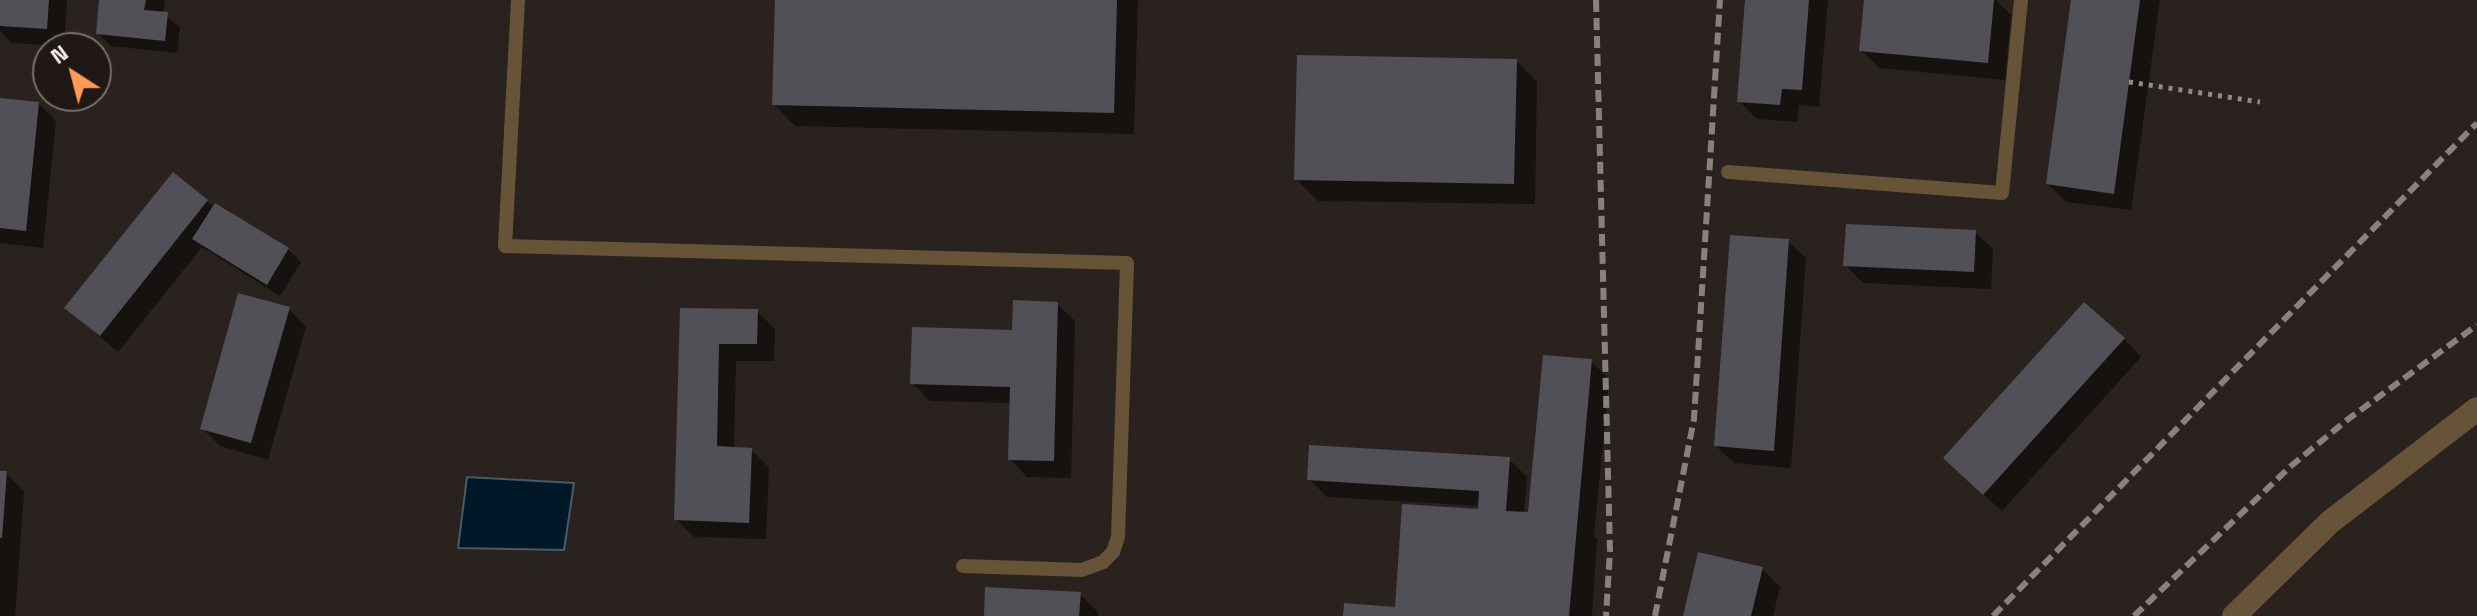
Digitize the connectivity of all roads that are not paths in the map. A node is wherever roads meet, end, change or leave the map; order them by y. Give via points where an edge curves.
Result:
1 (518, 0) edge
2 (2021, 0) edge
3 (1728, 172) dead end
4 (2477, 409) edge
5 (963, 566) dead end
6 (2234, 616) edge

1 - 5 lane via 505,246 1127,263 1118,537 1113,552 1082,570
2 - 3 lane via 2002,193
4 - 6 street via 2330,522

